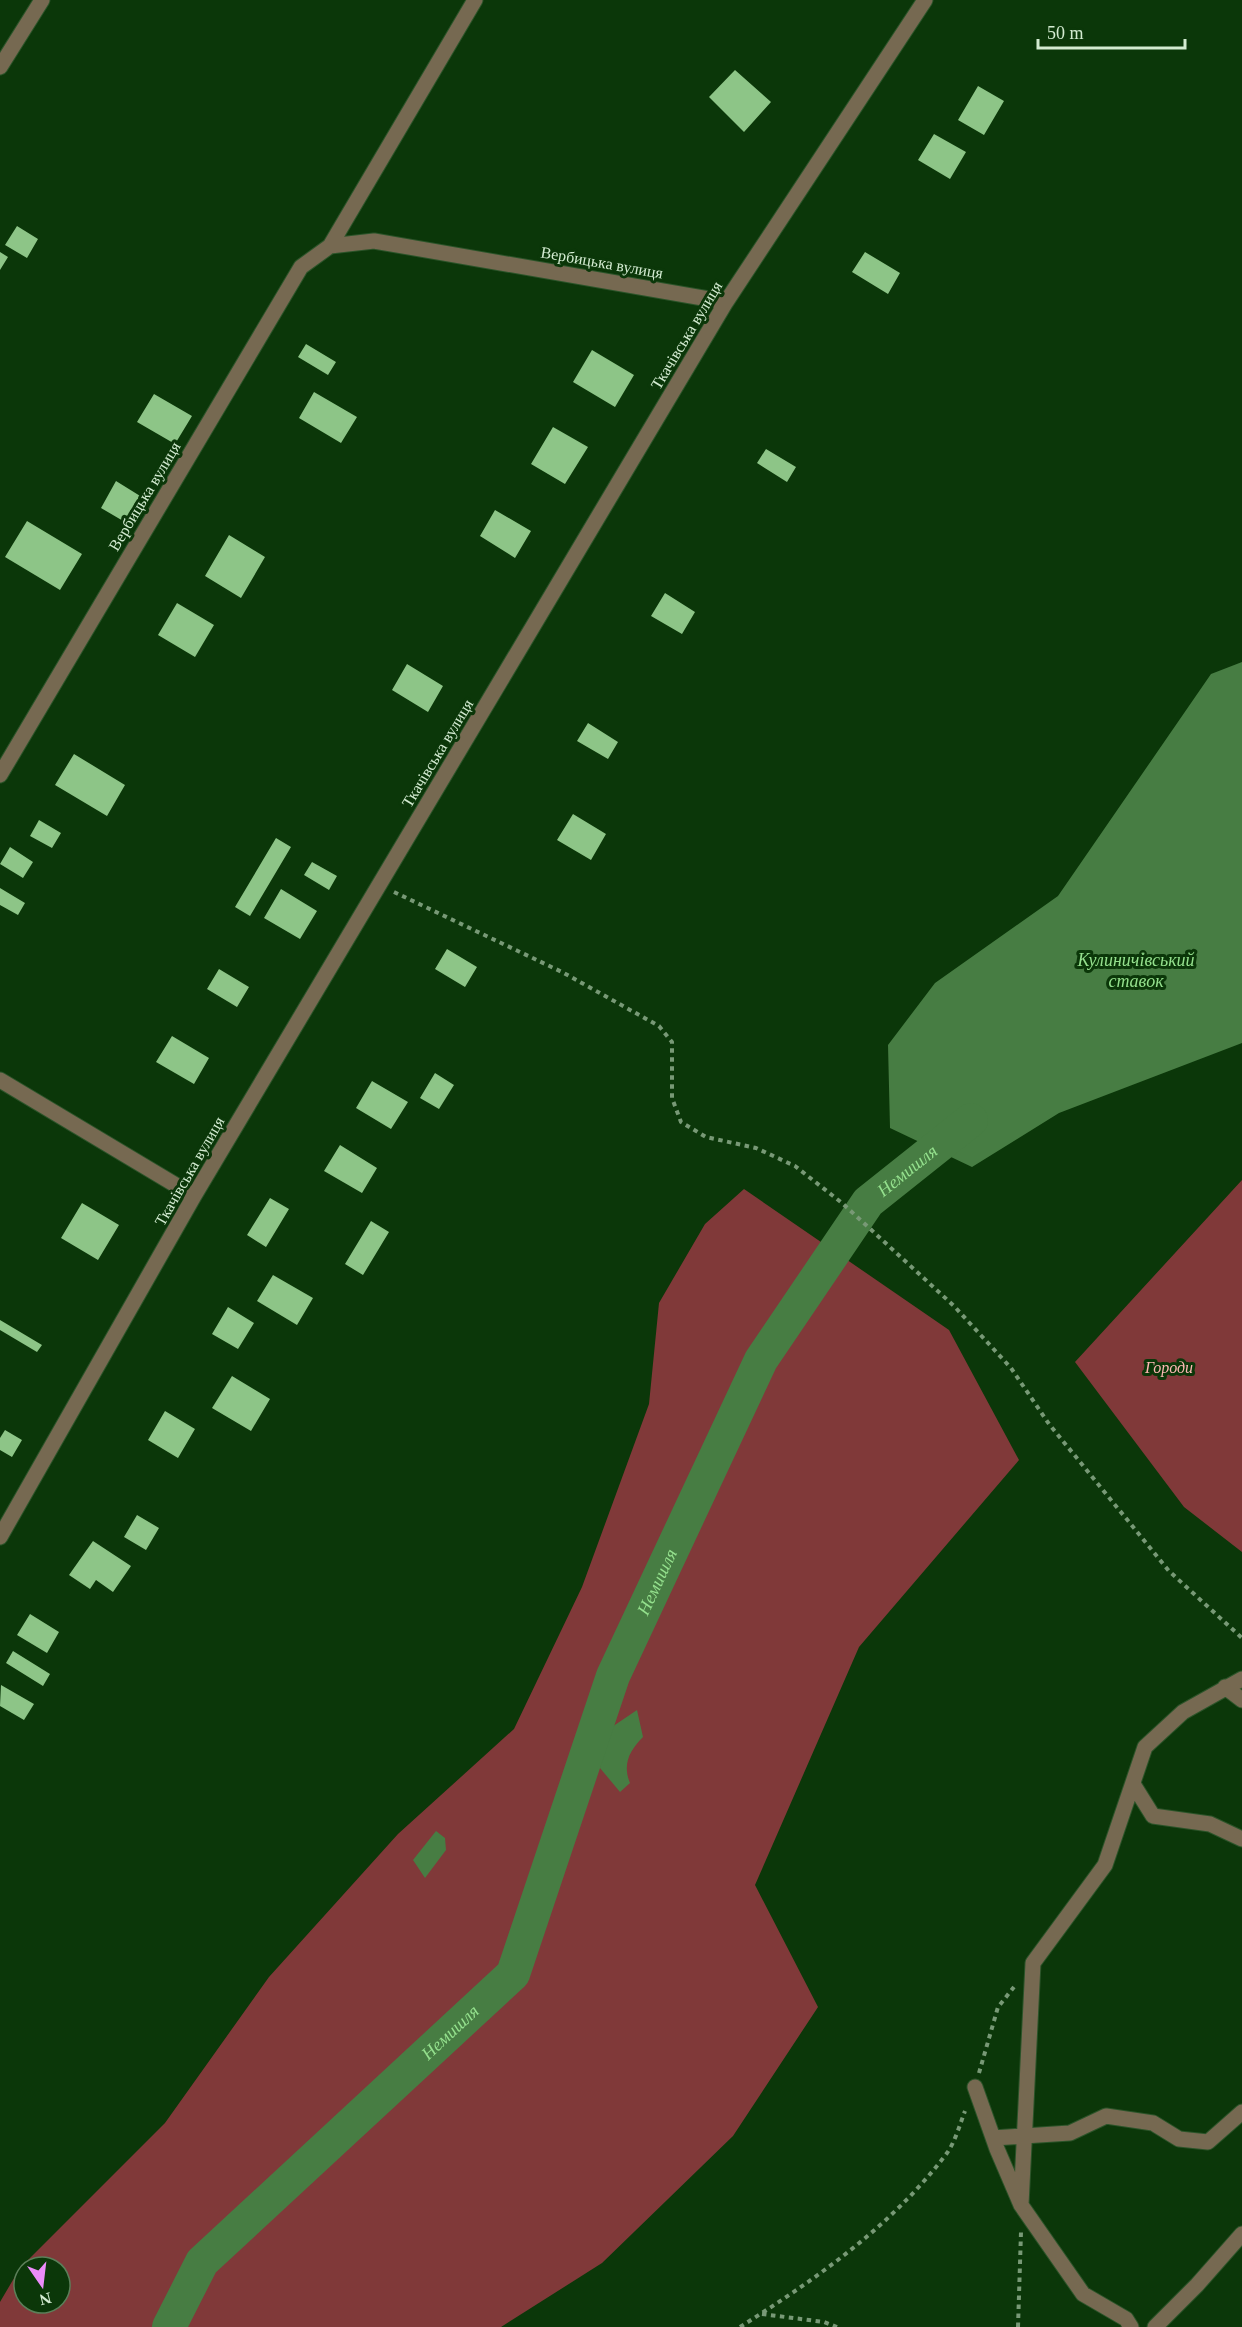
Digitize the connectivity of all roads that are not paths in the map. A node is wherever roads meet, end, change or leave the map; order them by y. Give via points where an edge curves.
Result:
1 (42, 0) edge
2 (475, 0) edge
3 (926, 0) edge
4 (0, 67) edge
5 (330, 246) junction
6 (726, 302) junction
7 (0, 775) edge
8 (0, 1080) edge
9 (194, 1196) junction
10 (0, 1537) edge
11 (1242, 1679) edge
12 (1225, 1687) junction
13 (1242, 1700) edge
14 (1133, 1784) junction
15 (1242, 1839) edge
16 (975, 2087) road end
17 (1242, 2112) edge
18 (993, 2138) junction
19 (1024, 2138) junction
20 (1021, 2205) junction
21 (1242, 2234) edge
22 (1131, 2327) edge
23 (1155, 2327) edge

1 - 4 street
2 - 5 street, Вербицька вулиця
3 - 6 street, Ткачівська вулиця
5 - 6 street, Вербицька вулиця via 374,240
5 - 7 street, Вербицька вулиця via 301,267
6 - 9 street, Ткачівська вулиця
8 - 9 street
9 - 10 street, Ткачівська вулиця
11 - 12 street
12 - 13 street
12 - 14 street via 1183,1712 1145,1747
14 - 15 street via 1153,1816 1210,1824
14 - 19 street via 1105,1865 1033,1963
16 - 18 street
17 - 19 street via 1208,2142 1179,2139 1154,2123 1107,2116 1070,2133
18 - 19 street
18 - 20 street
19 - 20 street
20 - 22 street via 1083,2294 1126,2319
21 - 23 street

